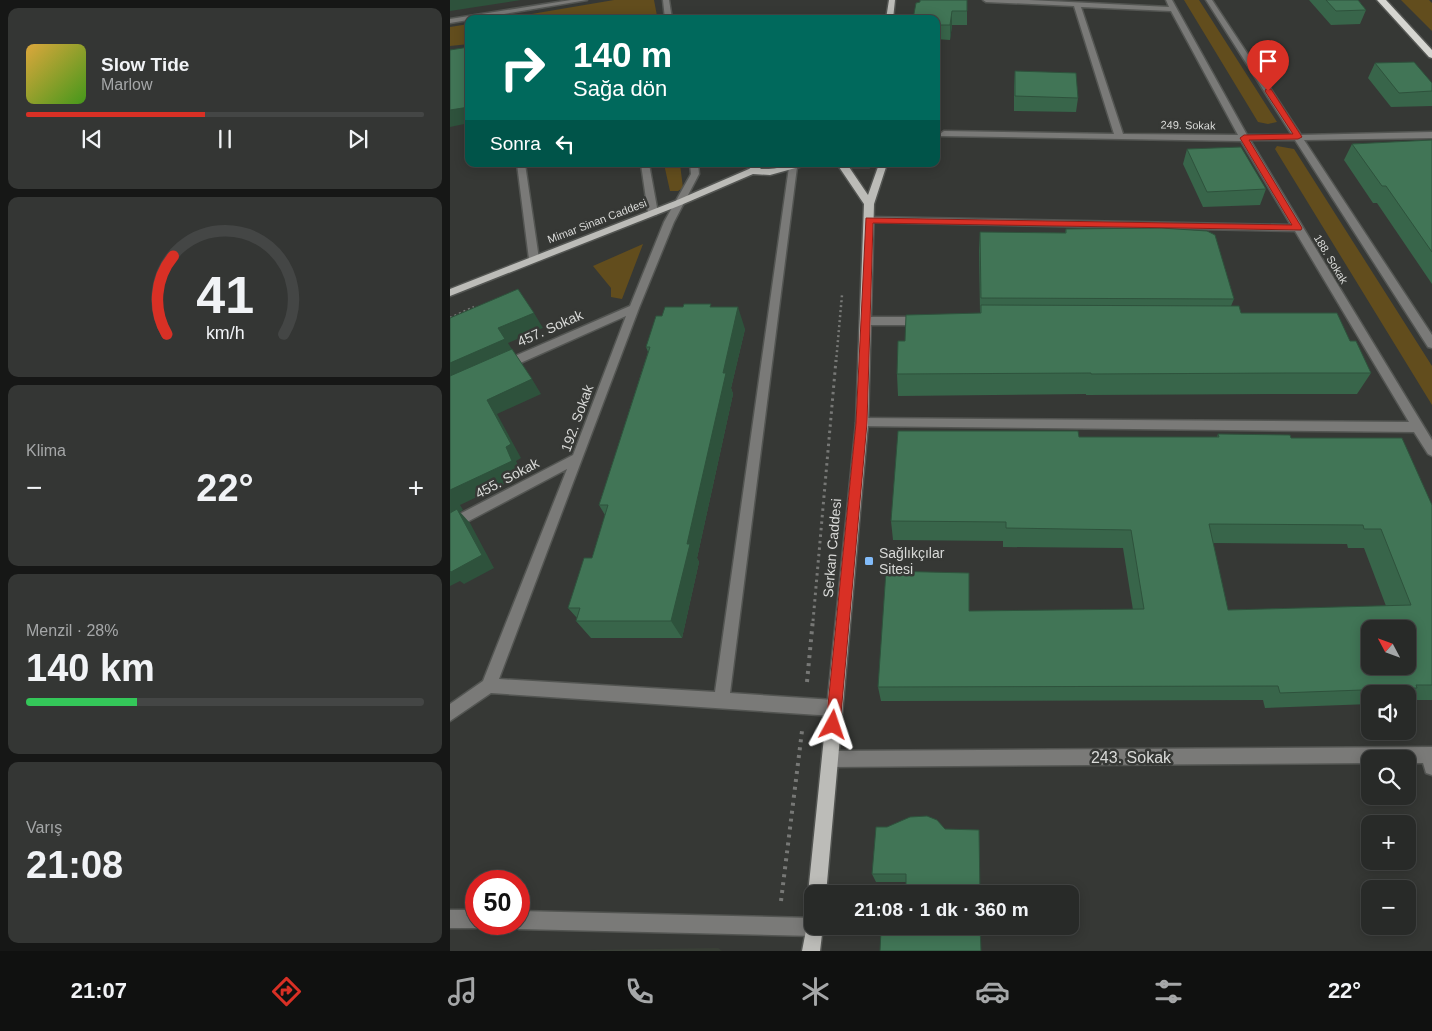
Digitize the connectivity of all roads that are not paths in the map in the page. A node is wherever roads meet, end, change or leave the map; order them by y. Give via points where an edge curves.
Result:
1 (584, 0) edge
2 (666, 0) edge
3 (892, 0) edge
4 (986, 0) edge
5 (1169, 0) edge
6 (1208, 0) edge
7 (1382, 1) edge
8 (1077, 4) junction
9 (1174, 9) junction
10 (488, 15) edge
11 (668, 15) edge
12 (890, 15) edge
13 (465, 19) edge
14 (450, 21) edge
15 (1432, 54) edge
16 (940, 135) edge
17 (1119, 135) junction
18 (1432, 135) edge
19 (1298, 137) junction
20 (1244, 138) junction
21 (521, 167) edge
22 (645, 167) edge
23 (694, 167) edge
24 (757, 167) edge
25 (793, 167) joint
26 (844, 167) edge
27 (882, 167) edge
28 (752, 171) junction
29 (678, 204) junction
30 (869, 204) junction
31 (653, 213) junction
32 (869, 220) junction
33 (1298, 228) junction
34 (534, 259) junction
35 (450, 293) edge
36 (634, 308) junction
37 (865, 321) junction
38 (934, 322) edge
39 (1432, 344) edge
40 (494, 370) edge
41 (862, 423) junction
42 (1417, 426) junction
43 (1432, 451) edge
44 (578, 458) junction
45 (450, 525) edge
46 (488, 686) junction
47 (722, 699) junction
48 (834, 708) junction
49 (450, 713) edge
50 (830, 759) junction
51 (1431, 759) edge
52 (818, 885) edge
53 (450, 919) edge
54 (465, 919) edge
55 (530, 920) edge
56 (804, 926) edge
57 (813, 935) edge
58 (811, 951) edge

1 - 10 street
2 - 11 street
3 - 12 main road
4 - 8 street
5 - 9 street, 188. Sokak
6 - 19 street
7 - 15 highway
8 - 9 street
8 - 17 street
9 - 20 street, 188. Sokak
13 - 14 street
16 - 17 street, 249. Sokak
17 - 20 street, 249. Sokak
18 - 19 street, 249. Sokak
19 - 20 street, 249. Sokak
19 - 39 street
20 - 33 street, 188. Sokak
21 - 34 street
22 - 31 street
23 - 29 street, 192. Sokak via 695,174
24 - 28 main road, Mimar Sinan Caddesi
25 - 28 main road, Mimar Sinan Caddesi via 770,172
25 - 47 street
26 - 30 main road
27 - 30 main road, Serkan Caddesi
28 - 29 main road, Mimar Sinan Caddesi
29 - 31 main road, Mimar Sinan Caddesi
29 - 36 street, 192. Sokak
30 - 32 main road, Serkan Caddesi
31 - 34 main road, Mimar Sinan Caddesi
32 - 33 street
32 - 37 main road, Serkan Caddesi
33 - 42 street, 188. Sokak via 1351,323
34 - 35 main road, Mimar Sinan Caddesi
36 - 40 street, 457. Sokak
36 - 44 street, 192. Sokak
37 - 38 street
37 - 41 main road, Serkan Caddesi
41 - 42 street
41 - 48 main road, Serkan Caddesi
42 - 43 street, 188. Sokak
44 - 45 street, 455. Sokak
44 - 46 street, 192. Sokak
46 - 47 street
46 - 49 street
47 - 48 street
48 - 50 main road, Serkan Caddesi
50 - 51 street, 243. Sokak
50 - 52 main road, Serkan Caddesi
53 - 54 street
55 - 56 street
57 - 58 main road

